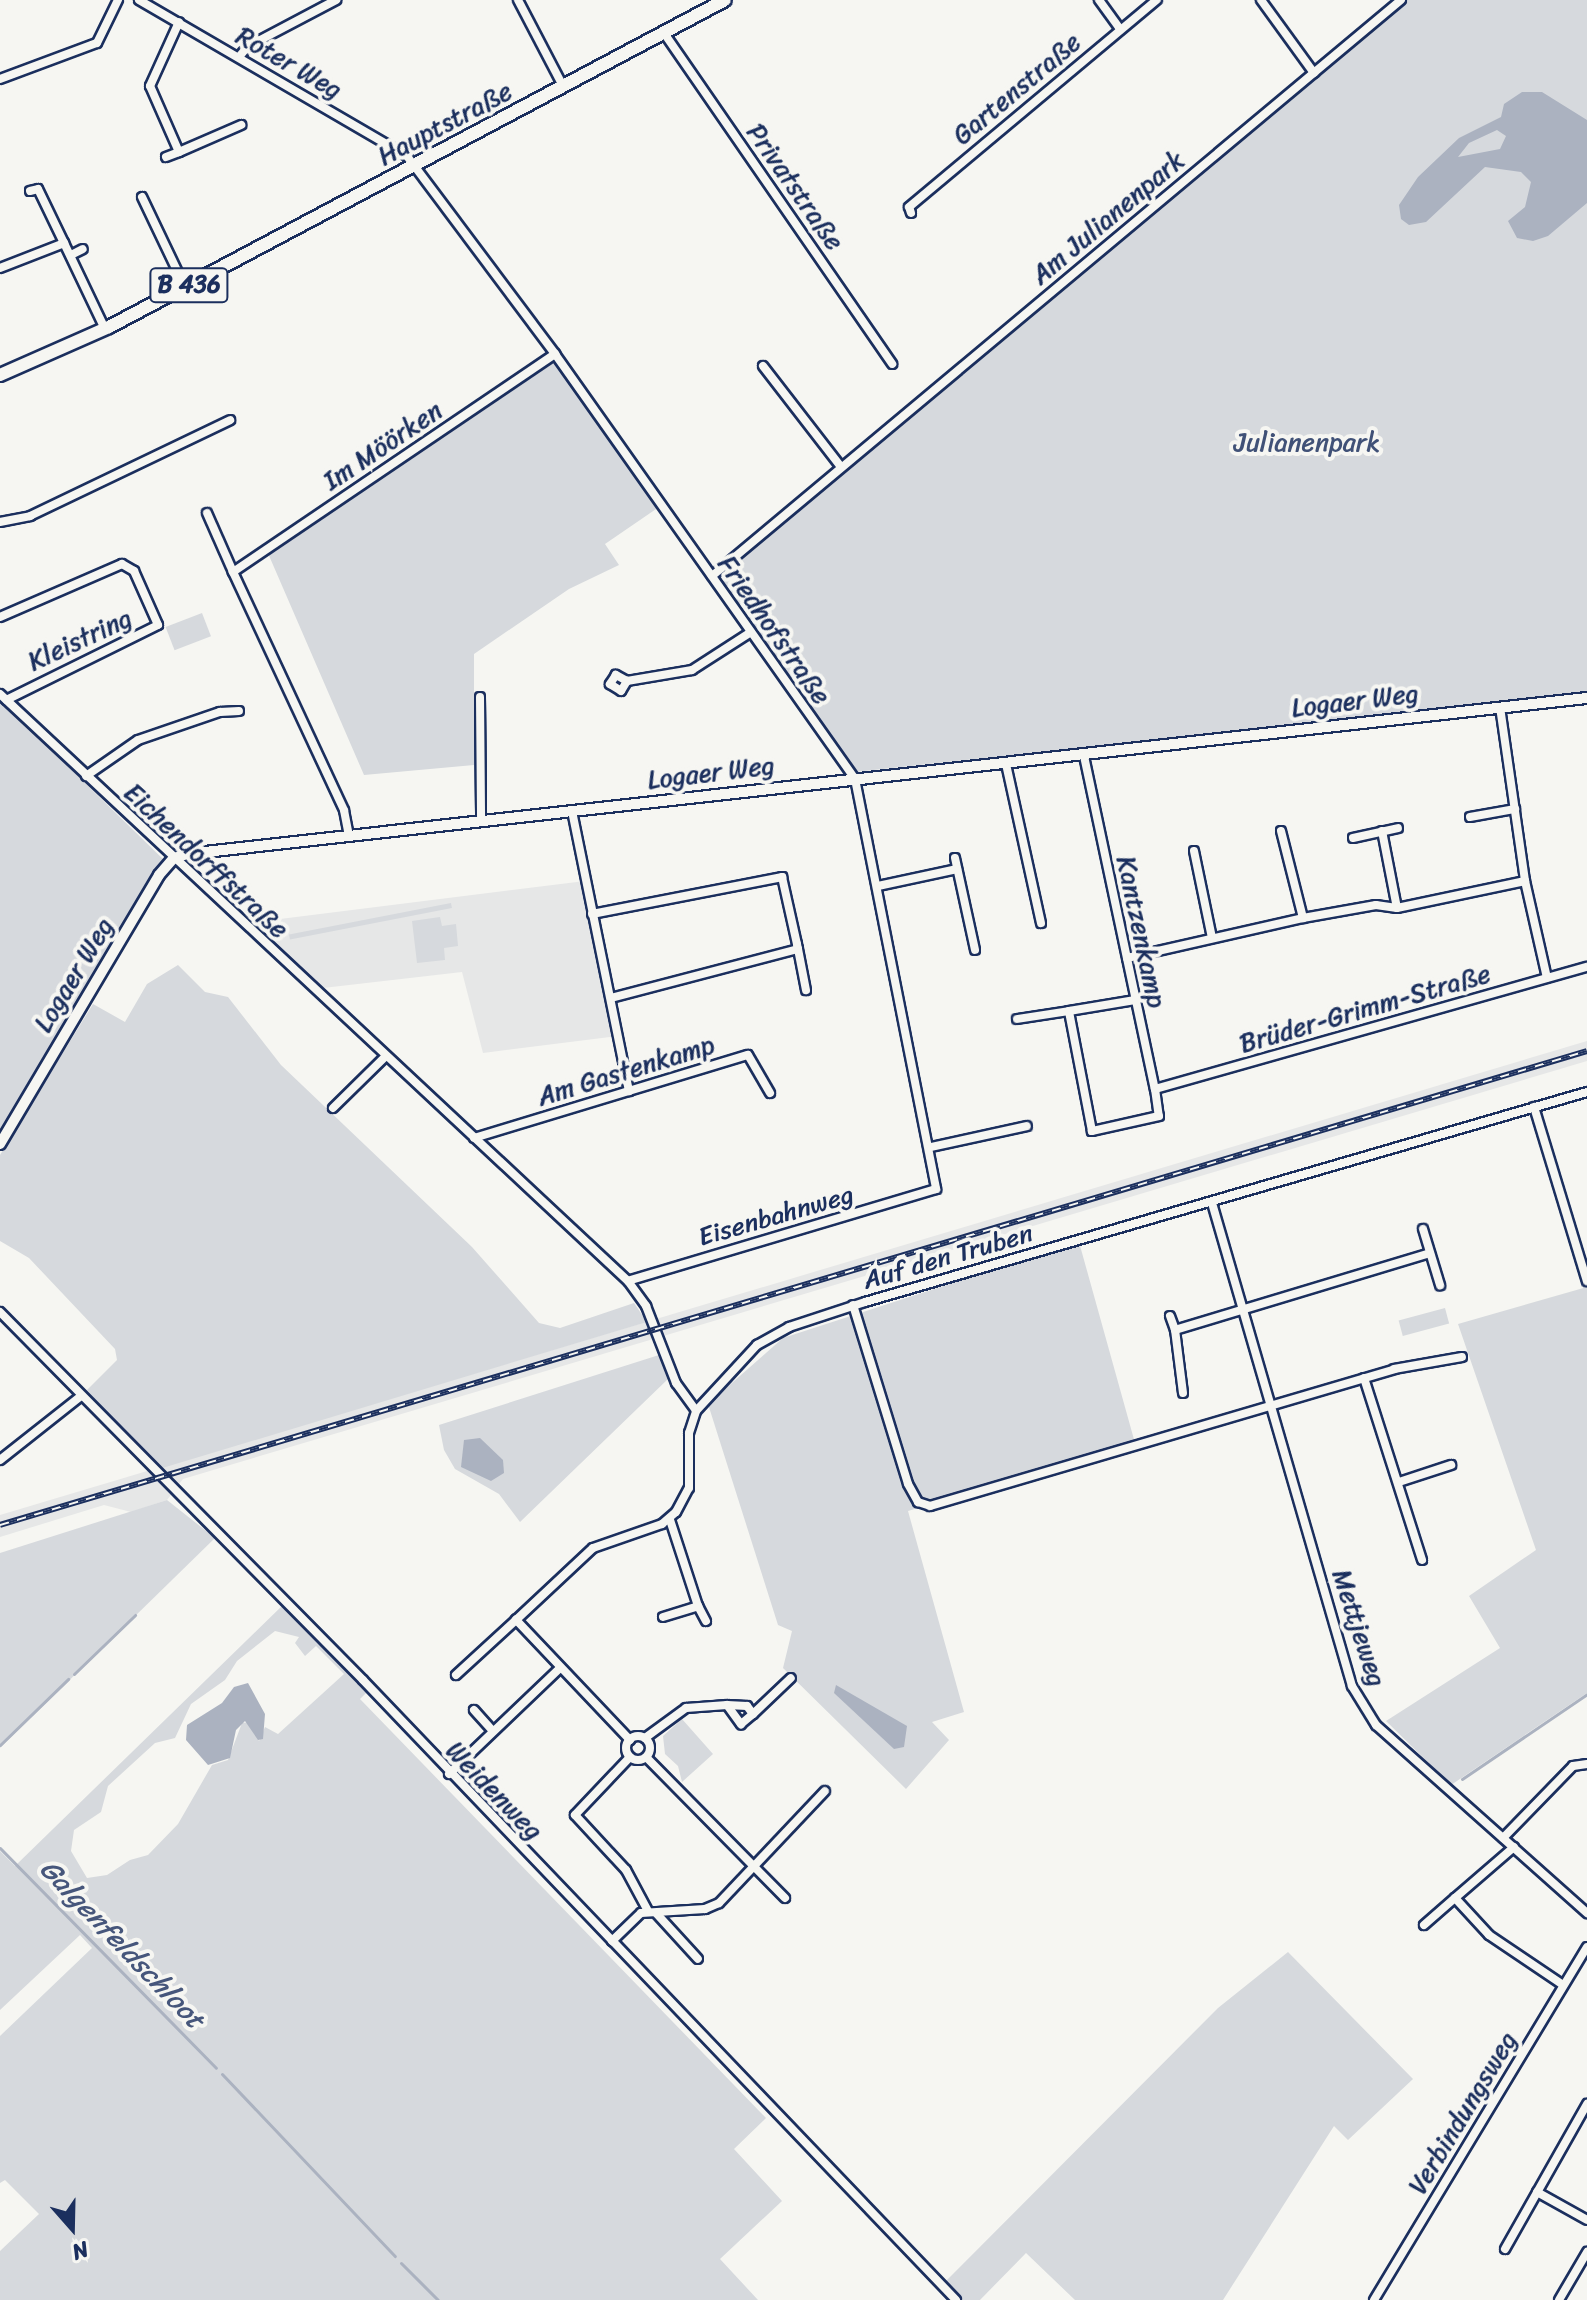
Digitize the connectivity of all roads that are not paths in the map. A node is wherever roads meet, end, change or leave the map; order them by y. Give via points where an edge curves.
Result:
1 (118, 0) edge
2 (139, 0) edge
3 (336, 0) edge
4 (518, 0) edge
5 (725, 0) edge
6 (1099, 0) edge
7 (1157, 0) edge
8 (1261, 0) edge
9 (1401, 0) edge
10 (179, 22) junction
11 (1119, 28) junction
12 (664, 33) junction
13 (239, 57) junction
14 (1314, 73) junction
15 (0, 79) edge
16 (563, 86) junction
17 (241, 125) dead end
18 (179, 152) junction
19 (166, 157) dead end
20 (415, 166) junction
21 (30, 191) dead end
22 (142, 197) dead end
23 (911, 213) dead end
24 (64, 243) junction
25 (83, 249) dead end
26 (71, 255) junction
27 (0, 268) edge
28 (185, 287) junction
29 (105, 329) junction
30 (555, 354) junction
31 (892, 364) dead end
32 (763, 366) dead end
33 (0, 375) edge
34 (230, 420) dead end
35 (841, 467) junction
36 (207, 513) dead end
37 (0, 522) edge
38 (233, 572) junction
39 (712, 576) junction
40 (0, 617) edge
41 (751, 632) junction
42 (627, 681) dead end
43 (3, 697) edge
44 (480, 697) dead end
45 (1587, 698) edge
46 (1500, 707) junction
47 (239, 711) dead end
48 (1084, 756) junction
49 (1006, 764) junction
50 (86, 776) junction
51 (855, 779) junction
52 (1515, 809) junction
53 (572, 811) junction
54 (1470, 817) dead end
55 (481, 822) junction
56 (1398, 828) dead end
57 (1281, 831) dead end
58 (1382, 831) junction
59 (349, 836) junction
60 (1353, 838) dead end
61 (1194, 851) dead end
62 (174, 858) junction
63 (955, 858) dead end
64 (957, 869) junction
65 (1525, 881) junction
66 (878, 886) junction
67 (1397, 908) junction
68 (592, 914) junction
69 (1303, 918) junction
70 (1041, 923) dead end
71 (1212, 938) junction
72 (798, 949) junction
73 (975, 950) dead end
74 (1127, 958) junction
75 (1587, 967) edge
76 (1547, 978) junction
77 (806, 990) dead end
78 (611, 998) junction
79 (1135, 1000) junction
80 (1069, 1011) junction
81 (1017, 1019) dead end
82 (386, 1056) junction
83 (1155, 1089) junction
84 (629, 1091) junction
85 (1587, 1092) edge
86 (770, 1093) dead end
87 (1534, 1107) junction
88 (333, 1108) dead end
89 (1027, 1126) dead end
90 (474, 1138) junction
91 (0, 1144) edge
92 (931, 1147) junction
93 (936, 1189) joint
94 (1212, 1203) junction
95 (1423, 1229) dead end
96 (1430, 1253) junction
97 (628, 1281) junction
98 (1587, 1281) edge
99 (1440, 1285) dead end
100 (853, 1305) junction
101 (1244, 1307) junction
102 (1170, 1316) dead end
103 (2, 1317) edge
104 (1175, 1330) junction
105 (1462, 1357) dead end
106 (1364, 1378) junction
107 (1183, 1393) dead end
108 (81, 1396) junction
109 (1272, 1407) junction
110 (696, 1411) junction
111 (0, 1460) edge
112 (1451, 1465) dead end
113 (1399, 1482) junction
114 (670, 1520) junction
115 (1422, 1560) dead end
116 (698, 1606) junction
117 (663, 1617) dead end
118 (516, 1620) junction
119 (706, 1621) dead end
120 (560, 1668) junction
121 (456, 1675) dead end
122 (791, 1678) dead end
123 (727, 1705) junction
124 (474, 1710) dead end
125 (753, 1714) junction
126 (493, 1731) junction
127 (645, 1738) junction
128 (630, 1740) junction
129 (630, 1757) junction
130 (646, 1757) junction
131 (1587, 1764) edge
132 (449, 1774) junction
133 (825, 1791) dead end
134 (1503, 1838) junction
135 (1514, 1847) junction
136 (753, 1866) junction
137 (785, 1898) dead end
138 (1455, 1898) junction
139 (652, 1912) junction
140 (1587, 1913) edge
141 (1424, 1925) dead end
142 (612, 1941) junction
143 (1587, 1947) edge
144 (698, 1959) dead end
145 (1563, 1985) junction
146 (1587, 2104) edge
147 (1537, 2192) junction
148 (1587, 2220) edge
149 (1505, 2249) dead end
150 (1587, 2252) edge
151 (956, 2300) edge
152 (1374, 2300) edge
153 (1559, 2300) edge

1 - 15 street via 97,43
2 - 10 street, Roter Weg
3 - 13 street via 247,47
4 - 16 street
5 - 12 main road, Hauptstraße / B 436
6 - 11 street
7 - 11 street, Gartenstraße
8 - 14 street
9 - 14 street, Am Julianenpark
10 - 13 street, Roter Weg
10 - 18 street via 150,86
11 - 23 street, Gartenstraße via 909,207
12 - 16 main road, Hauptstraße / B 436
12 - 31 street, Privatstraße
13 - 20 street, Roter Weg via 401,149
14 - 35 street, Am Julianenpark
16 - 20 main road, Hauptstraße / B 436
17 - 18 street
18 - 19 street
20 - 28 main road, Hauptstraße / B 436
20 - 30 street, Friedhofstraße
21 - 24 street via 38,189
22 - 28 street
24 - 26 street
24 - 27 street
25 - 26 street
26 - 29 street
28 - 29 main road, Hauptstraße / B 436
29 - 33 main road, Hauptstraße / B 436
30 - 38 street, Im Möörken
30 - 39 street, Friedhofstraße
32 - 35 street
34 - 37 street via 30,516
35 - 39 street, Am Julianenpark
36 - 38 street
38 - 59 street via 344,810
39 - 41 street, Friedhofstraße
40 - 43 street, Kleistring via 122,564 134,571 158,625
41 - 42 street via 692,670
41 - 51 street, Friedhofstraße
43 - 50 street, Eichendorffstraße
44 - 55 street
45 - 46 street, Logaer Weg
46 - 48 street, Logaer Weg
46 - 52 street
47 - 50 street via 220,712 138,740
48 - 49 street, Logaer Weg
48 - 74 street, Kantzenkamp
49 - 51 street, Logaer Weg
49 - 70 street
50 - 62 street, Eichendorffstraße
51 - 53 street, Logaer Weg
51 - 66 street, Friedhofstraße
52 - 54 street
52 - 65 street
53 - 55 street, Logaer Weg
53 - 68 street
55 - 59 street, Logaer Weg
56 - 58 street
57 - 69 street
58 - 60 street
58 - 67 street
59 - 62 street, Logaer Weg
61 - 71 street
62 - 82 street, Eichendorffstraße
62 - 91 street, Logaer Weg
63 - 64 street
64 - 66 street
64 - 73 street
65 - 67 street
65 - 76 street
66 - 92 street, Friedhofstraße
67 - 69 street via 1376,905
68 - 72 street via 782,877
68 - 78 street
69 - 71 street
71 - 74 street
72 - 77 street
72 - 78 street
74 - 79 street, Kantzenkamp
75 - 76 street, Brüder-Grimm-Straße
76 - 83 street, Brüder-Grimm-Straße
78 - 84 street
79 - 80 street
79 - 83 street, Kantzenkamp
80 - 81 street
80 - 83 street, Kantzenkamp via 1092,1131 1159,1116
82 - 88 street
82 - 90 street, Eichendorffstraße
84 - 86 street, Am Gastenkamp via 748,1055
84 - 90 street, Am Gastenkamp
85 - 87 street
87 - 94 street, Auf den Truben
87 - 98 street
89 - 92 street
90 - 97 street, Eichendorffstraße
92 - 93 street, Friedhofstraße
93 - 97 street, Eisenbahnweg
94 - 100 street, Auf den Truben
94 - 101 street, Mettjeweg
95 - 96 street
96 - 99 street
96 - 101 street
97 - 110 street, Eichendorffstraße via 646,1306 676,1383
100 - 109 street via 908,1484 918,1502 930,1506
100 - 110 street, Auf den Truben via 757,1345
101 - 104 street
101 - 109 street, Mettjeweg
102 - 104 street
103 - 108 street, Weidenweg
104 - 107 street
105 - 106 street
106 - 109 street
106 - 113 street
108 - 111 street
108 - 132 street, Weidenweg
109 - 134 street, Mettjeweg via 1352,1686 1376,1725
110 - 114 street via 689,1433 689,1488
112 - 113 street
113 - 115 street
114 - 116 street
114 - 118 street via 593,1548
116 - 117 street
116 - 119 street
118 - 120 street
118 - 121 street
120 - 126 street
120 - 128 street
122 - 125 street
123 - 125 street via 747,1706
123 - 125 street via 741,1724
123 - 127 street via 678,1711
124 - 126 street
126 - 132 street
127 - 128 street
127 - 130 street via 650,1748
128 - 129 street
129 - 130 street
129 - 139 street via 575,1815 626,1870
130 - 136 street
131 - 134 street via 1573,1766
132 - 142 street, Weidenweg
133 - 136 street
134 - 135 street, Mettjeweg
135 - 138 street
135 - 140 street, Mettjeweg
136 - 137 street
136 - 139 street via 719,1903
138 - 141 street
138 - 145 street via 1489,1935
139 - 142 street
139 - 144 street
142 - 151 street, Weidenweg
143 - 145 street, Verbindungsweg
145 - 152 street, Verbindungsweg
146 - 147 street
147 - 148 street
147 - 149 street
150 - 153 street

